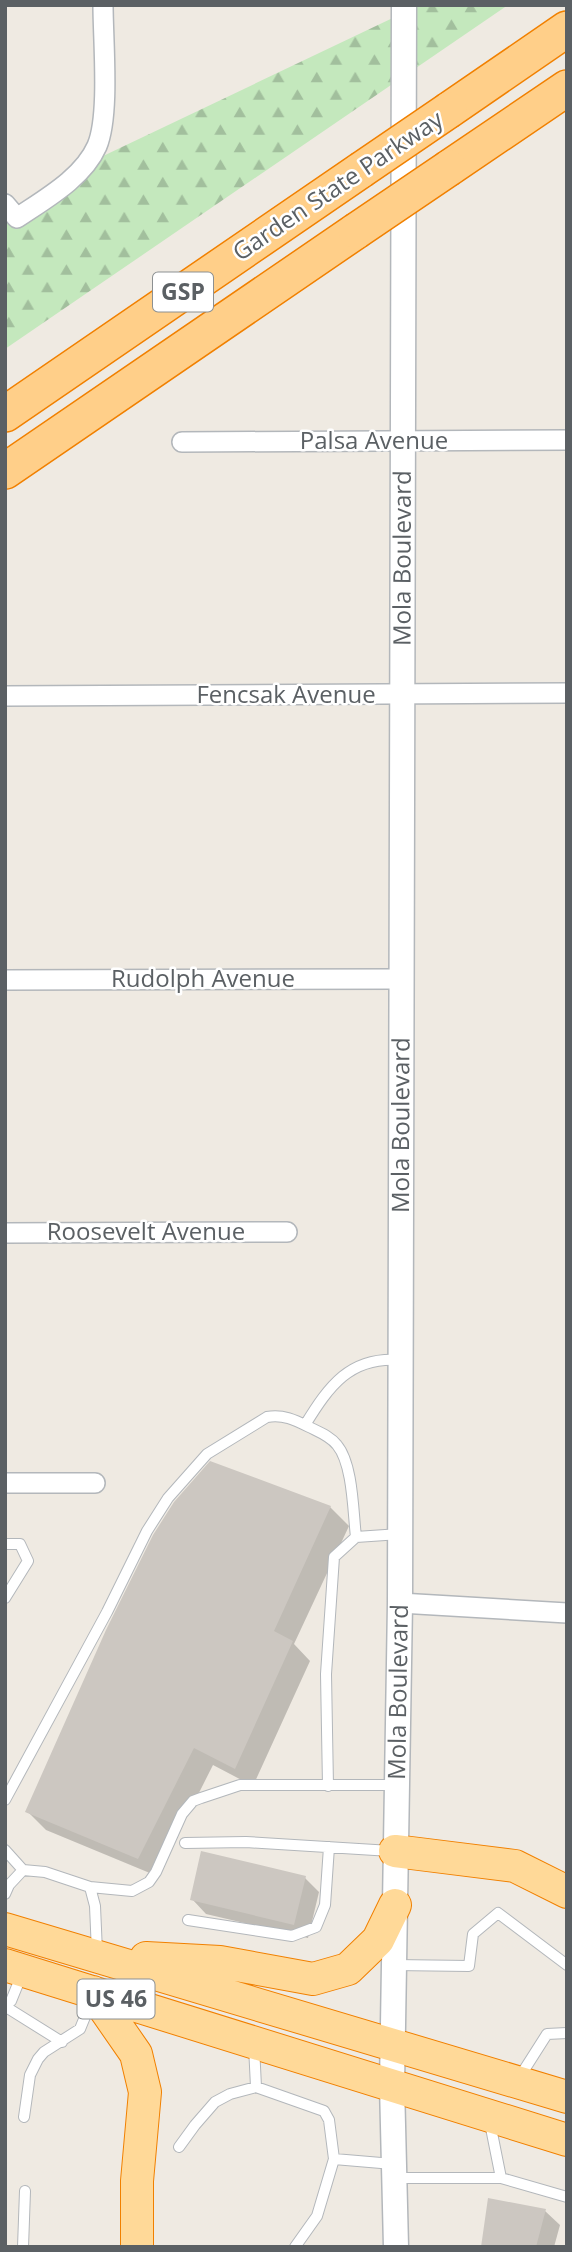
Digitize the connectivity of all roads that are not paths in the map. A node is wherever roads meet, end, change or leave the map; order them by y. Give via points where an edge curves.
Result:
1 (103, 5) edge
2 (404, 5) edge
3 (567, 29) edge
4 (567, 88) edge
5 (9, 216) edge
6 (5, 414) edge
7 (403, 440) junction
8 (567, 440) edge
9 (182, 442) dead end
10 (5, 471) edge
11 (567, 693) edge
12 (402, 695) junction
13 (5, 696) edge
14 (5, 979) edge
15 (401, 979) junction
16 (287, 1232) dead end
17 (5, 1233) edge
18 (400, 1360) junction
19 (305, 1425) junction
20 (5, 1483) edge
21 (95, 1483) dead end
22 (400, 1534) junction
23 (356, 1537) junction
24 (5, 1544) edge
25 (8, 1588) edge
26 (5, 1598) edge
27 (400, 1603) junction
28 (567, 1613) edge
29 (397, 1785) junction
30 (328, 1786) junction
31 (5, 1800) edge
32 (186, 1843) dead end
33 (329, 1847) junction
34 (5, 1850) edge
35 (395, 1852) junction
36 (23, 1870) junction
37 (90, 1887) junction
38 (567, 1892) edge
39 (5, 1894) edge
40 (395, 1905) junction
41 (188, 1920) dead end
42 (5, 1929) edge
43 (97, 1956) junction
44 (394, 1965) junction
45 (567, 1965) edge
46 (14, 1968) edge
47 (93, 1992) junction
48 (6, 2007) edge
49 (567, 2033) edge
50 (62, 2042) junction
51 (254, 2043) junction
52 (393, 2045) junction
53 (517, 2081) junction
54 (392, 2085) junction
55 (256, 2087) junction
56 (567, 2097) edge
57 (489, 2115) junction
58 (24, 2117) dead end
59 (567, 2140) edge
60 (179, 2147) dead end
61 (334, 2159) junction
62 (394, 2171) junction
63 (501, 2178) junction
64 (25, 2191) dead end
65 (567, 2197) edge
66 (23, 2247) edge
67 (137, 2247) edge
68 (295, 2247) edge
69 (396, 2247) edge

1 - 5 street via 103,122 96,147 63,186
2 - 7 street, Mola Boulevard
3 - 6 highway, Garden State Parkway / GSP, bridge
4 - 10 highway, Garden State Parkway / GSP, bridge
7 - 8 street, Palsa Avenue
7 - 9 street, Palsa Avenue
7 - 12 street, Mola Boulevard
11 - 12 street, Fencsak Avenue
12 - 13 street, Fencsak Avenue
12 - 15 street, Mola Boulevard
14 - 15 street, Rudolph Avenue
15 - 18 street, Mola Boulevard
16 - 17 street, Roosevelt Avenue
18 - 19 lane via 371,1360 354,1368 322,1397
18 - 22 street, Mola Boulevard
19 - 23 lane via 325,1435 343,1455
19 - 31 lane via 282,1416 267,1417 206,1454 181,1481 147,1531
20 - 21 street
22 - 23 lane
22 - 27 street, Mola Boulevard
23 - 30 lane via 334,1556 326,1674
24 - 25 lane via 20,1544 28,1561
25 - 26 lane
27 - 28 street
27 - 29 street, Mola Boulevard
29 - 30 lane
29 - 35 street, Mola Boulevard
30 - 37 lane via 240,1785 193,1801 181,1814 149,1882 132,1892
32 - 33 lane
33 - 35 lane
33 - 41 lane via 326,1905 316,1927 292,1936
34 - 36 lane
35 - 38 highway via 515,1866
35 - 40 street, Mola Boulevard
36 - 37 lane
36 - 39 lane
37 - 43 lane
40 - 43 highway via 378,1940 348,1969 313,1979 220,1962
40 - 44 street, Mola Boulevard
42 - 43 highway, US 46
43 - 52 highway, US 46
44 - 45 lane via 469,1966 473,1934 498,1913
44 - 52 street, Mola Boulevard
46 - 47 highway, US 46
46 - 48 lane via 11,2001
47 - 50 lane via 80,2029
47 - 51 highway, US 46
47 - 67 highway via 136,2054 145,2092
48 - 50 lane
49 - 53 lane via 547,2034
50 - 58 lane via 44,2052 30,2074
51 - 54 highway, US 46
51 - 55 lane
52 - 53 highway, US 46
52 - 54 street, Mola Boulevard
53 - 56 highway, US 46
54 - 57 highway, US 46
54 - 62 street, Mola Boulevard
55 - 60 lane via 223,2097
55 - 61 lane via 324,2111
57 - 59 highway, US 46
57 - 63 lane
61 - 62 lane
61 - 68 lane via 317,2216
62 - 63 lane
62 - 69 street, Mola Boulevard
63 - 65 lane
64 - 66 lane

